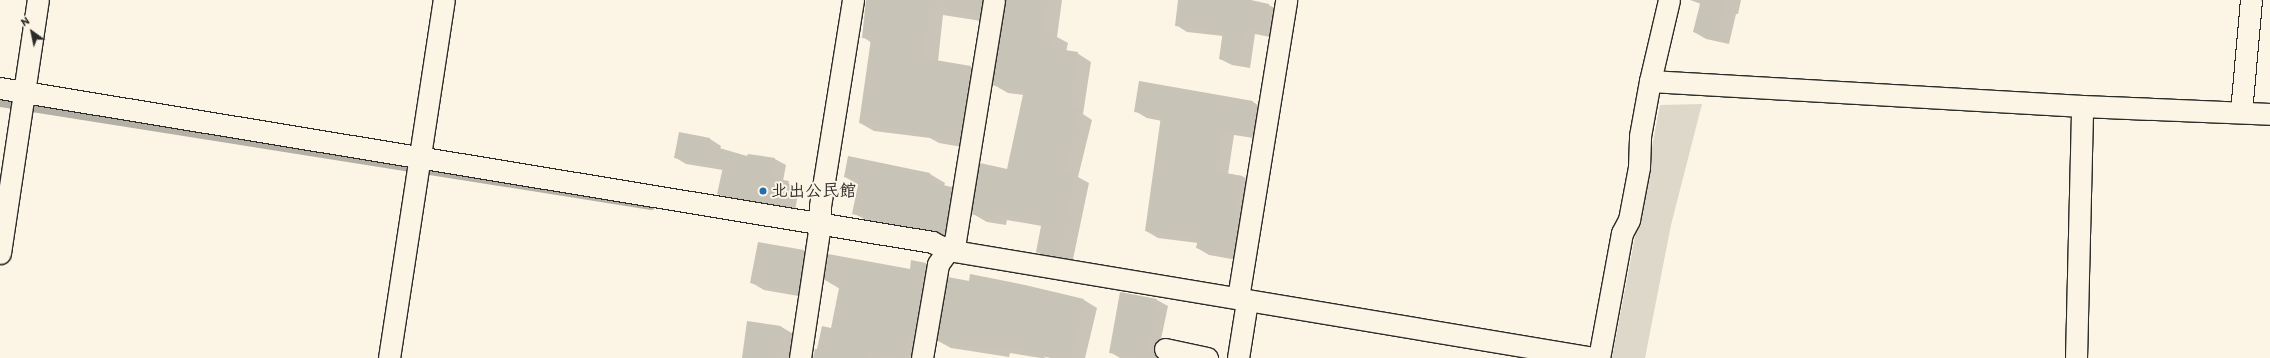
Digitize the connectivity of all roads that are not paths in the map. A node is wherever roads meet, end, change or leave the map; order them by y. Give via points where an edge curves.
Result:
1 (38, 0) edge
2 (444, 0) edge
3 (853, 0) edge
4 (994, 0) edge
5 (1286, 0) edge
6 (1669, 0) edge
7 (2251, 0) edge
8 (1650, 81) junction
9 (0, 88) edge
10 (23, 95) junction
11 (2082, 106) junction
12 (2241, 112) junction
13 (2270, 114) edge
14 (417, 164) junction
15 (820, 224) junction
16 (948, 250) junction
17 (0, 253) edge
18 (1242, 299) junction
19 (1165, 349) dead end
20 (389, 358) edge
21 (800, 358) edge
22 (922, 358) edge
23 (1207, 358) edge
24 (1238, 358) edge
25 (1594, 358) edge
26 (1599, 358) edge
27 (2076, 358) edge

1 - 10 street
2 - 14 street
3 - 15 street via 820,206
4 - 16 street via 954,241
5 - 18 street
6 - 8 street
7 - 12 street
8 - 11 street
8 - 26 street via 1640,136 1639,167 1629,220 1622,234
9 - 10 street
10 - 14 street
10 - 17 street
11 - 12 street
11 - 27 street
12 - 13 street
14 - 15 street
14 - 20 street
15 - 16 street via 932,242
15 - 21 street
16 - 18 street
16 - 22 street via 938,264
18 - 24 street
18 - 25 street
19 - 23 street

